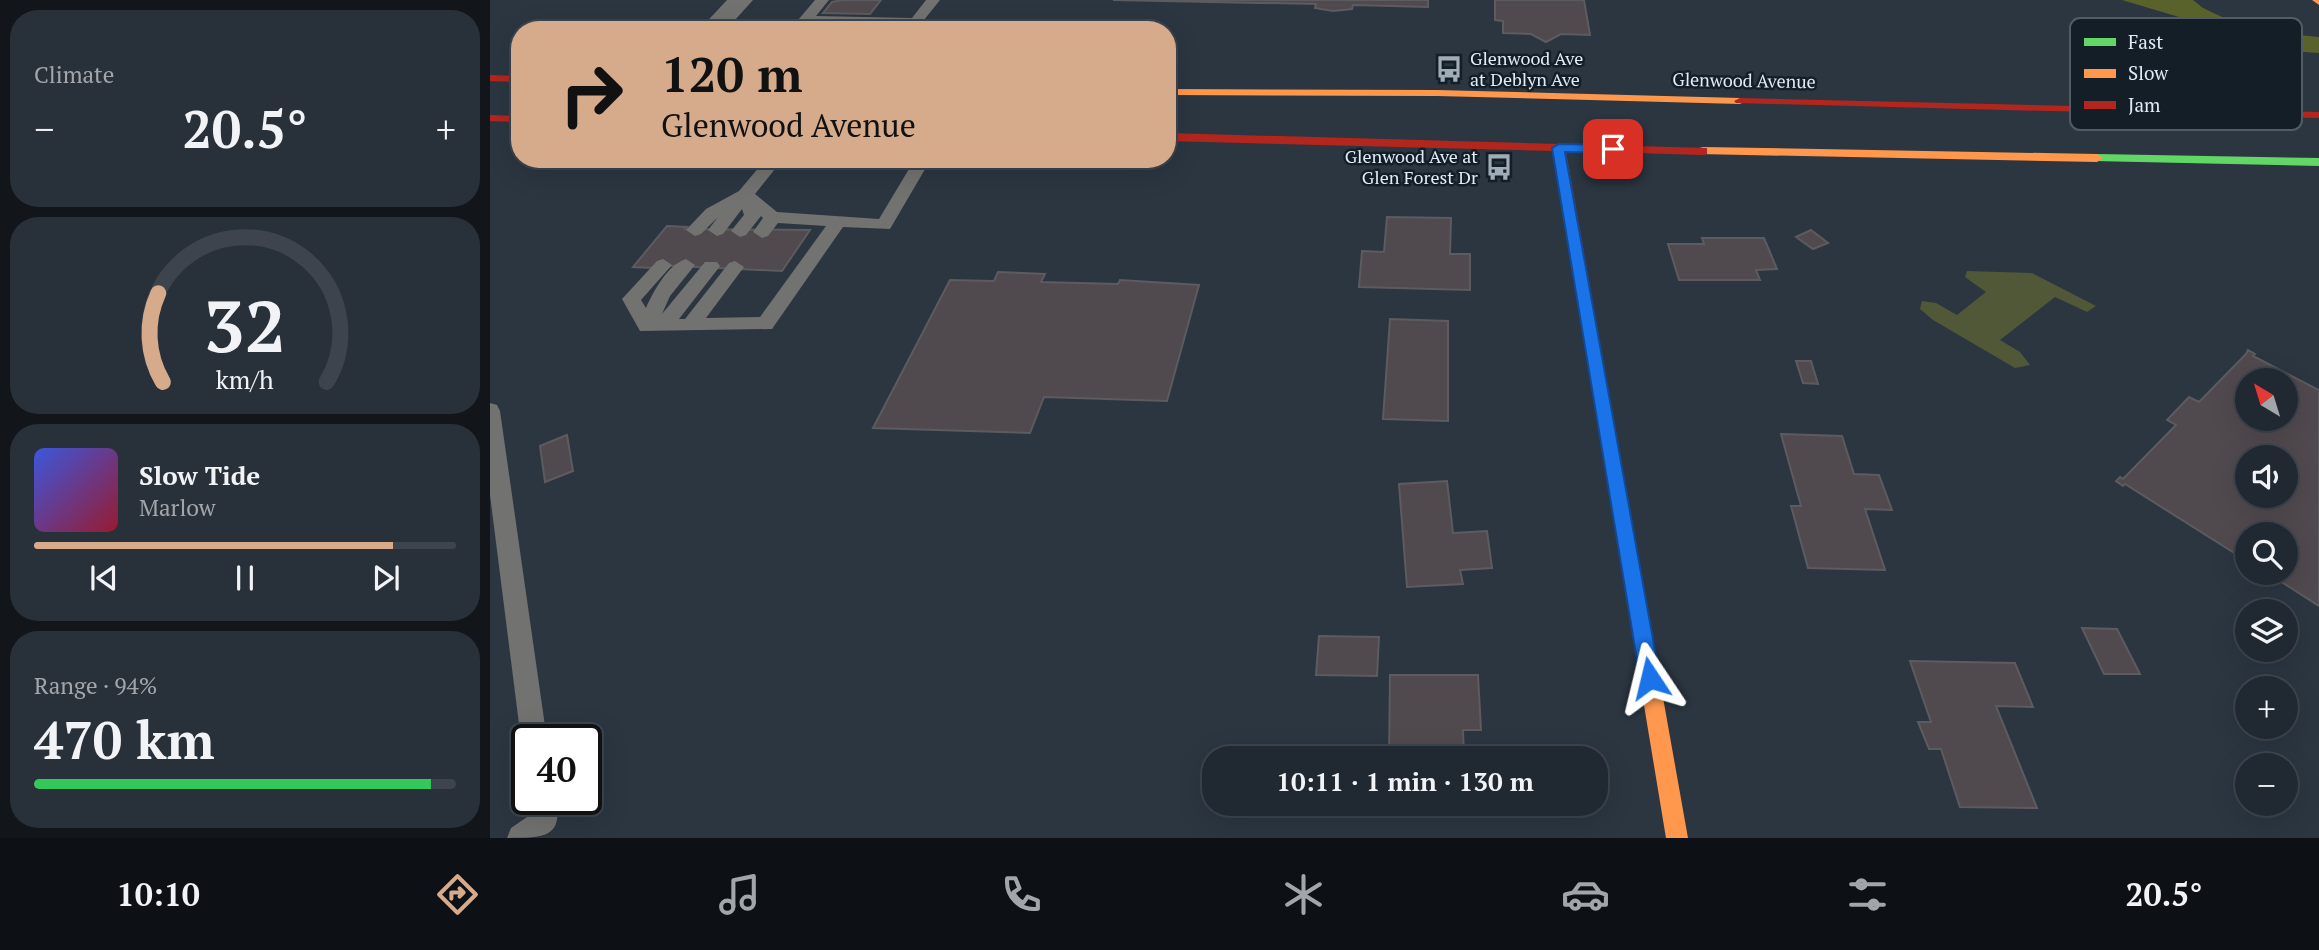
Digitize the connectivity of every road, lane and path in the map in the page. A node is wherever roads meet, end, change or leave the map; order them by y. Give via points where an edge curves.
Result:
1 (741, 0) edge
2 (822, 0) edge
3 (933, 0) edge
4 (721, 21) edge
5 (823, 21) edge
6 (917, 21) edge
7 (490, 78) edge
8 (511, 79) edge
9 (1176, 92) edge
10 (2070, 109) edge
11 (490, 118) edge
12 (511, 119) edge
13 (1176, 137) edge
14 (1559, 148) junction
15 (2319, 162) edge
16 (768, 168) edge
17 (917, 168) edge
18 (745, 195) junction
19 (838, 222) junction
20 (695, 230) dead end
21 (717, 230) dead end
22 (740, 231) dead end
23 (663, 265) dead end
24 (686, 265) dead end
25 (712, 266) dead end
26 (736, 267) dead end
27 (656, 325) junction
28 (691, 325) junction
29 (490, 411) edge
30 (532, 724) edge
31 (544, 815) edge
32 (521, 838) edge
33 (1677, 838) edge

1 - 4 street
2 - 5 lane via 805,20
3 - 6 lane
7 - 8 main road
9 - 10 main road, Glenwood Avenue via 1437,93
11 - 12 main road
13 - 14 main road
14 - 15 main road
14 - 33 main road
16 - 18 lane
17 - 19 lane via 884,225
18 - 19 lane via 767,224
18 - 20 lane via 712,213
18 - 21 lane
18 - 22 lane via 752,215
19 - 28 lane via 765,324
23 - 27 lane via 631,299
24 - 27 lane via 662,294
25 - 27 lane
26 - 28 lane
27 - 28 lane
29 - 30 lane
31 - 32 lane via 545,822

